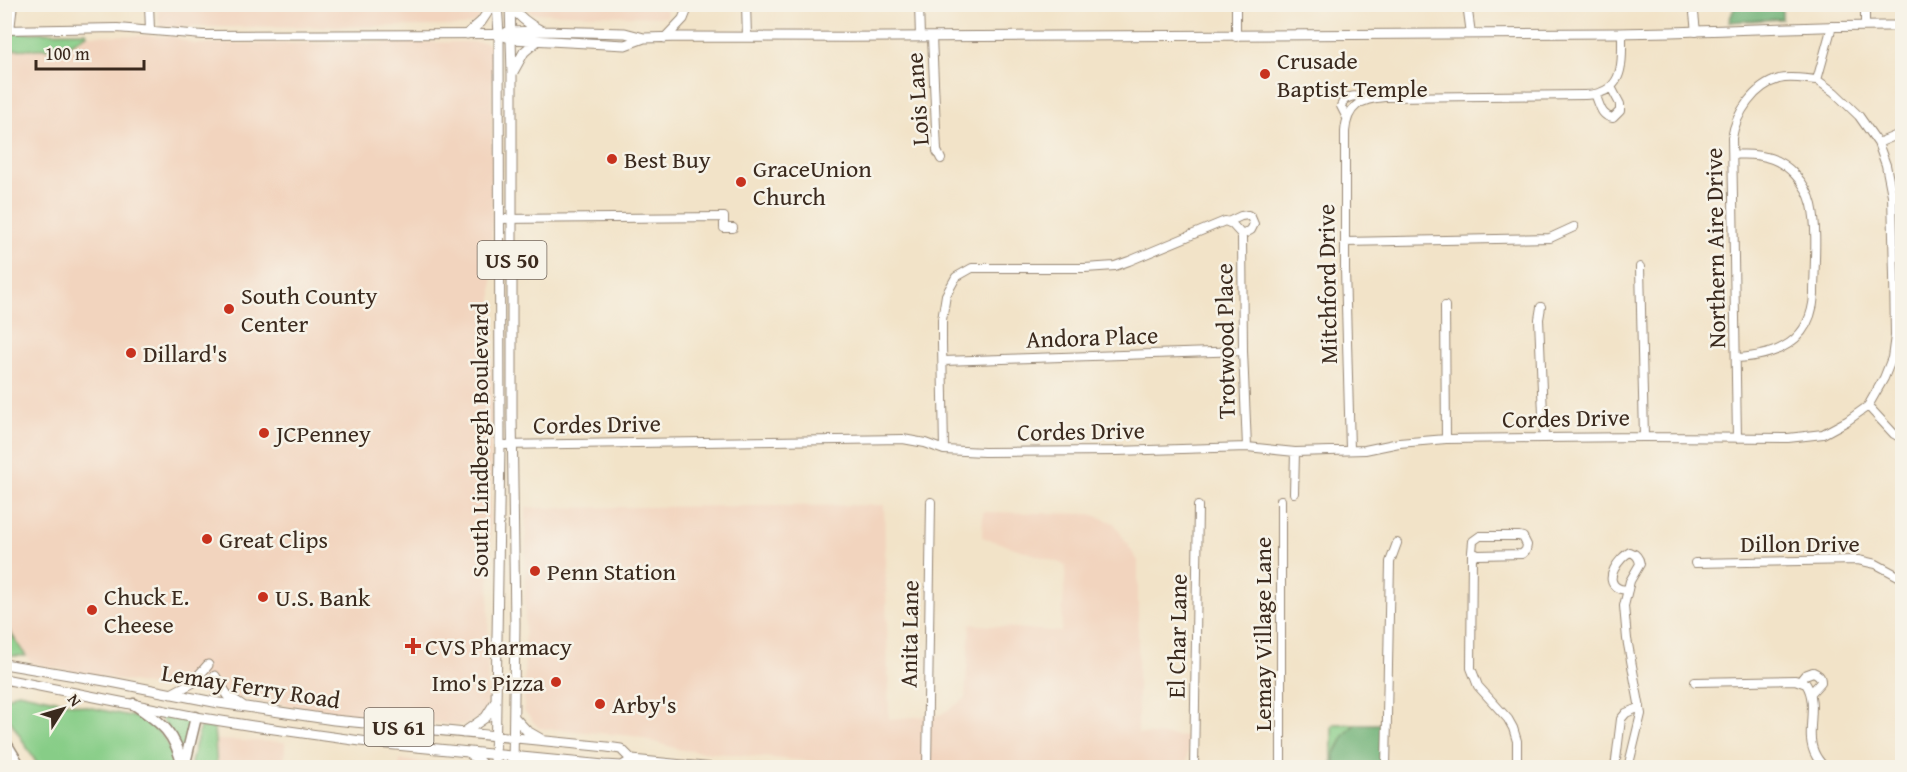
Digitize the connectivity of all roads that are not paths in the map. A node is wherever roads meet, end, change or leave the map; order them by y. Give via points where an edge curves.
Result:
1 (13, 4) edge
2 (148, 4) edge
3 (495, 4) edge
4 (689, 4) edge
5 (746, 4) edge
6 (919, 4) edge
7 (1236, 4) edge
8 (1467, 4) edge
9 (1693, 4) edge
10 (1865, 4) edge
11 (510, 5) edge
12 (1832, 26) junction
13 (1865, 26) junction
14 (1902, 26) edge
15 (7, 30) edge
16 (150, 30) junction
17 (1696, 32) junction
18 (1622, 33) junction
19 (467, 34) junction
20 (499, 34) junction
21 (1471, 34) junction
22 (512, 35) junction
23 (541, 36) junction
24 (747, 37) junction
25 (920, 37) junction
26 (932, 37) junction
27 (1236, 37) junction
28 (665, 38) junction
29 (512, 74) junction
30 (1817, 80) junction
31 (1611, 87) junction
32 (1595, 94) junction
33 (1365, 100) junction
34 (1347, 118) junction
35 (1902, 133) edge
36 (1878, 143) junction
37 (1733, 154) junction
38 (941, 159) dead end
39 (499, 219) junction
40 (512, 219) junction
41 (1228, 222) junction
42 (1574, 227) dead end
43 (733, 228) dead end
44 (1242, 235) junction
45 (1345, 242) junction
46 (1640, 267) dead end
47 (1445, 306) dead end
48 (1541, 307) dead end
49 (1243, 351) junction
50 (1736, 358) junction
51 (943, 361) junction
52 (1868, 406) junction
53 (1644, 437) junction
54 (1544, 438) junction
55 (1737, 438) junction
56 (1901, 438) edge
57 (1446, 440) junction
58 (500, 445) junction
59 (513, 445) junction
60 (1247, 447) junction
61 (1350, 449) junction
62 (944, 450) junction
63 (1295, 452) junction
64 (1294, 493) dead end
65 (1281, 500) dead end
66 (931, 502) dead end
67 (1198, 506) dead end
68 (1397, 543) dead end
69 (1472, 552) junction
70 (1695, 562) dead end
71 (1902, 578) edge
72 (1628, 590) junction
73 (4, 664) edge
74 (208, 665) dead end
75 (215, 676) dead end
76 (7, 679) edge
77 (1800, 681) junction
78 (1695, 682) dead end
79 (1811, 693) junction
80 (171, 694) junction
81 (496, 701) junction
82 (134, 704) junction
83 (245, 707) junction
84 (1640, 707) junction
85 (196, 717) junction
86 (514, 717) junction
87 (464, 733) junction
88 (496, 736) junction
89 (514, 738) junction
90 (4, 740) edge
91 (543, 740) junction
92 (468, 752) junction
93 (495, 755) junction
94 (513, 756) junction
95 (540, 759) junction
96 (632, 760) junction
97 (21, 768) edge
98 (183, 768) edge
99 (487, 768) edge
100 (495, 768) edge
101 (513, 768) edge
102 (526, 768) edge
103 (714, 768) edge
104 (927, 768) edge
105 (1194, 768) edge
106 (1281, 768) edge
107 (1386, 768) edge
108 (1517, 768) edge
109 (1615, 768) edge
110 (1628, 768) edge
111 (1825, 768) edge

1 - 15 street
2 - 16 street
3 - 19 main road
3 - 20 main road, South Lindbergh Boulevard / US 50
4 - 28 main road via 682,21
5 - 24 street
6 - 25 street
7 - 27 street
8 - 21 street
9 - 17 street
10 - 13 street
11 - 22 main road, South Lindbergh Boulevard / US 50
11 - 23 main road
12 - 13 main road
12 - 17 main road
12 - 30 street
13 - 14 main road
15 - 16 street
16 - 19 street via 203,35
17 - 18 main road
18 - 21 main road
18 - 31 street via 1622,66
19 - 20 street
20 - 22 main road
20 - 39 main road, South Lindbergh Boulevard / US 50
21 - 27 main road
22 - 23 main road
22 - 29 main road, South Lindbergh Boulevard / US 50
23 - 28 main road via 625,33
23 - 29 main road via 524,52
24 - 25 main road
24 - 28 main road
25 - 26 main road
26 - 27 main road
26 - 38 street, Lois Lane via 937,151
29 - 40 main road, South Lindbergh Boulevard / US 50
30 - 36 street via 1859,116
30 - 37 street, Northern Aire Drive via 1777,80 1758,91 1742,109 1734,128
31 - 32 street, Mitchford Drive
31 - 32 street via 1620,104 1620,111 1613,118 1602,111
32 - 33 street, Mitchford Drive
33 - 34 street
33 - 34 street, Mitchford Drive via 1357,96 1344,99 1341,106
34 - 45 street, Mitchford Drive
35 - 36 street
36 - 52 street via 1892,195 1895,336 1889,368
37 - 50 street, Northern Aire Drive
37 - 50 street via 1765,156 1781,162 1806,189 1814,225 1814,304 1808,321 1788,345 1762,356
39 - 40 street
39 - 58 main road, South Lindbergh Boulevard / US 50
40 - 43 street via 724,218 724,228
40 - 59 main road, South Lindbergh Boulevard / US 50
41 - 44 street, Trotwood Place
41 - 44 street, Trotwood Place via 1241,216 1251,217 1254,224
41 - 51 street via 1115,266 972,268 956,277 946,295
42 - 45 street via 1550,238
44 - 49 street, Trotwood Place
45 - 61 street, Mitchford Drive
46 - 53 street
47 - 57 street
48 - 54 street
49 - 51 street, Andora Place
49 - 60 street, Trotwood Place
50 - 55 street, Northern Aire Drive
51 - 62 street
52 - 55 street, Cordes Drive via 1823,434
52 - 56 street
53 - 54 street, Cordes Drive
53 - 55 street, Cordes Drive
54 - 57 street, Cordes Drive
57 - 61 street, Cordes Drive
58 - 59 street, Cordes Drive
58 - 81 main road, South Lindbergh Boulevard / US 50
59 - 62 street, Cordes Drive via 903,439
59 - 86 main road, South Lindbergh Boulevard / US 50
60 - 62 street, Cordes Drive
60 - 63 street, Cordes Drive
61 - 63 street, Cordes Drive
63 - 64 street
65 - 106 street, Lemay Village Lane
66 - 104 street, Anita Lane
67 - 105 street, El Char Lane
68 - 107 street via 1390,562
69 - 69 street via 1473,541 1480,536 1519,536 1527,545 1522,554
69 - 108 street via 1471,668 1478,686 1513,728
70 - 71 street, Dillon Drive via 1858,560 1876,564
72 - 72 street via 1640,564 1636,554 1630,552 1618,562 1611,578 1618,589
72 - 84 street via 1624,621
73 - 80 main road, Lemay Ferry Road / US 61
74 - 80 main road via 192,683
75 - 83 main road via 227,694
76 - 82 main road, Lemay Ferry Road / US 61
77 - 78 street
77 - 79 street
77 - 79 street via 1805,675 1818,673 1821,682
79 - 111 street via 1812,744
80 - 83 main road, Lemay Ferry Road / US 61
81 - 87 main road via 486,717
81 - 88 main road, South Lindbergh Boulevard / US 50
82 - 85 main road, Lemay Ferry Road / US 61
82 - 98 highway via 169,731
83 - 87 main road, Lemay Ferry Road / US 61
84 - 109 street via 1621,719
84 - 110 street via 1639,728
85 - 92 main road, Lemay Ferry Road / US 61
85 - 98 highway
86 - 89 main road, South Lindbergh Boulevard / US 50
86 - 91 main road
87 - 88 main road, Lemay Ferry Road / US 61
88 - 89 main road, Lemay Ferry Road
88 - 93 main road, South Lindbergh Boulevard / US 50
89 - 91 main road, Lemay Ferry Road
89 - 94 main road, South Lindbergh Boulevard / US 50
90 - 97 highway
91 - 96 main road, Lemay Ferry Road via 621,749
92 - 93 main road, Lemay Ferry Road / US 61
92 - 99 main road
93 - 94 main road, Lemay Ferry Road / US 61
93 - 100 main road, South Lindbergh Boulevard / US 50
94 - 95 main road, Lemay Ferry Road
94 - 101 main road, South Lindbergh Boulevard / US 50
95 - 96 main road, Lemay Ferry Road via 622,766
95 - 102 main road
96 - 103 main road, Lemay Ferry Road

